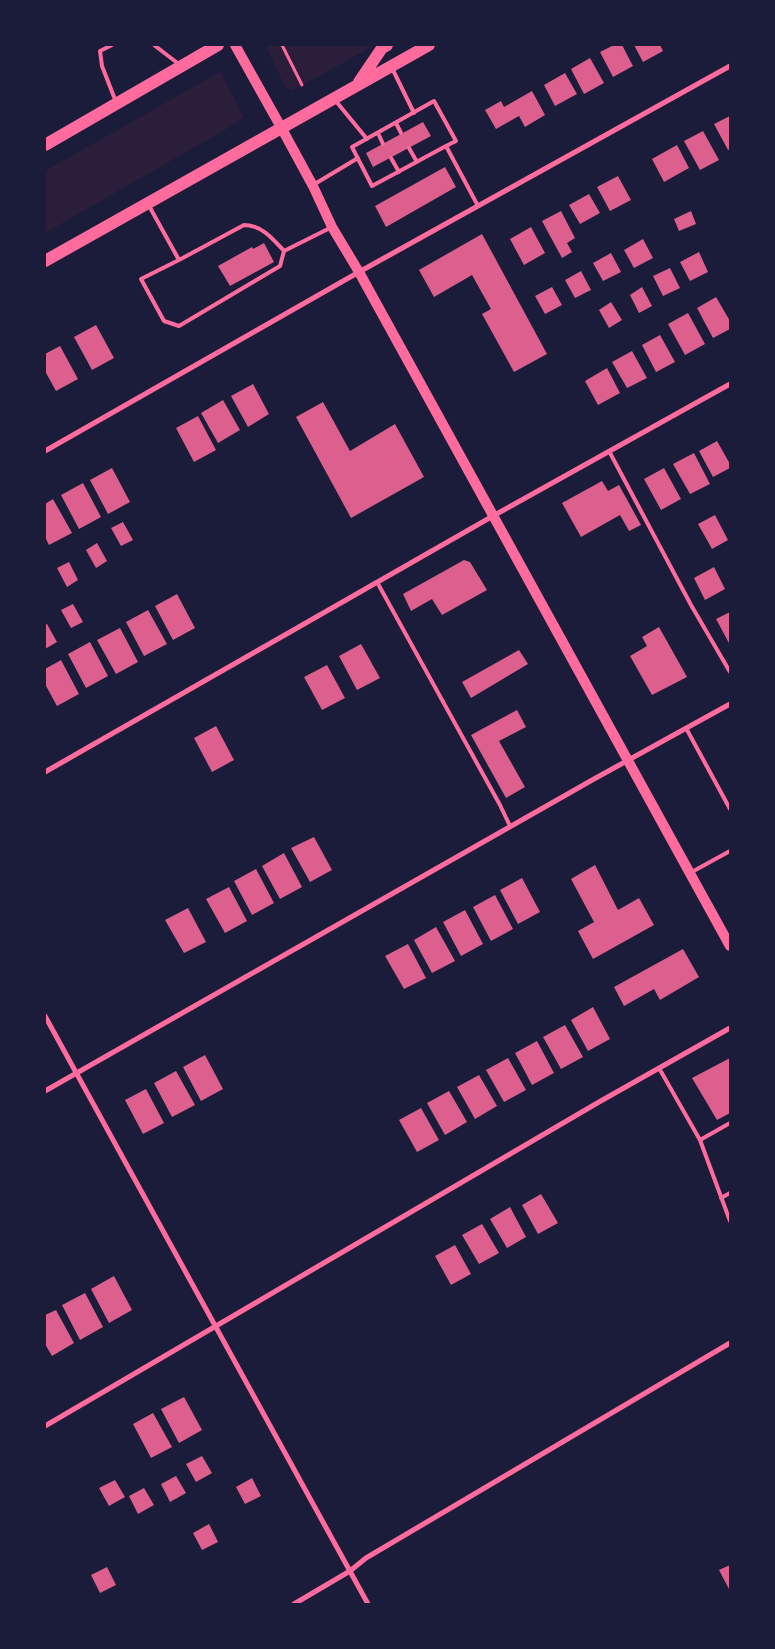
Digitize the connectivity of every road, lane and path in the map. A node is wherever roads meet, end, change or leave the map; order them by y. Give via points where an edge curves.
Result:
1 (112, 45) edge
2 (154, 45) edge
3 (218, 45) edge
4 (235, 45) edge
5 (282, 45) edge
6 (387, 45) edge
7 (429, 45) edge
8 (182, 66) junction
9 (391, 66) junction
10 (730, 66) edge
11 (358, 84) junction
12 (302, 85) dead end
13 (334, 99) junction
14 (116, 104) junction
15 (414, 112) junction
16 (396, 123) junction
17 (282, 128) junction
18 (378, 133) junction
19 (402, 133) dead end
20 (367, 139) junction
21 (45, 144) edge
22 (383, 144) dead end
23 (446, 146) junction
24 (410, 148) dead end
25 (358, 158) junction
26 (391, 158) dead end
27 (417, 162) junction
28 (398, 172) junction
29 (313, 186) junction
30 (148, 203) junction
31 (478, 206) junction
32 (332, 227) junction
33 (284, 251) junction
34 (179, 260) junction
35 (45, 261) edge
36 (359, 272) junction
37 (730, 384) edge
38 (45, 451) edge
39 (609, 451) junction
40 (493, 516) junction
41 (377, 582) junction
42 (730, 672) edge
43 (730, 704) edge
44 (686, 728) junction
45 (628, 760) junction
46 (45, 772) edge
47 (730, 809) edge
48 (510, 826) junction
49 (730, 851) edge
50 (690, 873) junction
51 (730, 946) edge
52 (45, 1016) edge
53 (730, 1028) edge
54 (659, 1068) junction
55 (76, 1073) junction
56 (45, 1092) edge
57 (730, 1123) edge
58 (700, 1140) junction
59 (730, 1193) edge
60 (722, 1198) junction
61 (730, 1221) edge
62 (216, 1327) junction
63 (730, 1343) edge
64 (45, 1426) edge
65 (350, 1571) junction
66 (294, 1604) edge
67 (368, 1604) edge

1 - 14 lane via 100,51
2 - 8 lane
3 - 8 main road
4 - 17 main road
5 - 12 path
6 - 11 main road
7 - 9 main road
8 - 14 main road
9 - 11 main road
9 - 15 lane
10 - 31 street
11 - 13 main road
13 - 17 main road
13 - 20 lane
14 - 21 main road
15 - 16 lane
15 - 23 lane via 434,101 456,141
16 - 18 lane
16 - 19 lane
17 - 29 main road
17 - 30 main road
18 - 20 lane
18 - 22 lane
20 - 25 lane via 352,147
23 - 27 lane
23 - 31 lane
24 - 27 lane
25 - 28 lane via 372,186
25 - 29 lane
26 - 28 lane
27 - 28 lane
29 - 32 main road
30 - 34 lane
30 - 35 main road
31 - 36 street
32 - 33 lane
32 - 36 main road
33 - 34 lane via 254,225 244,225
33 - 34 lane via 280,266 179,326 164,321 141,279
36 - 38 street
36 - 40 main road
37 - 39 street
39 - 40 street
39 - 42 lane
40 - 41 street
40 - 45 main road
41 - 46 street
41 - 48 lane
43 - 44 street
44 - 45 street
44 - 47 lane
45 - 48 street
45 - 50 main road
48 - 55 street
49 - 50 lane
50 - 51 main road
52 - 55 street
53 - 54 street
54 - 58 lane
54 - 62 street
55 - 56 street
55 - 62 street
57 - 58 lane
58 - 60 lane
59 - 60 lane
60 - 61 lane
62 - 64 street
62 - 65 street
63 - 65 street via 374,1553
65 - 66 street
65 - 67 street

